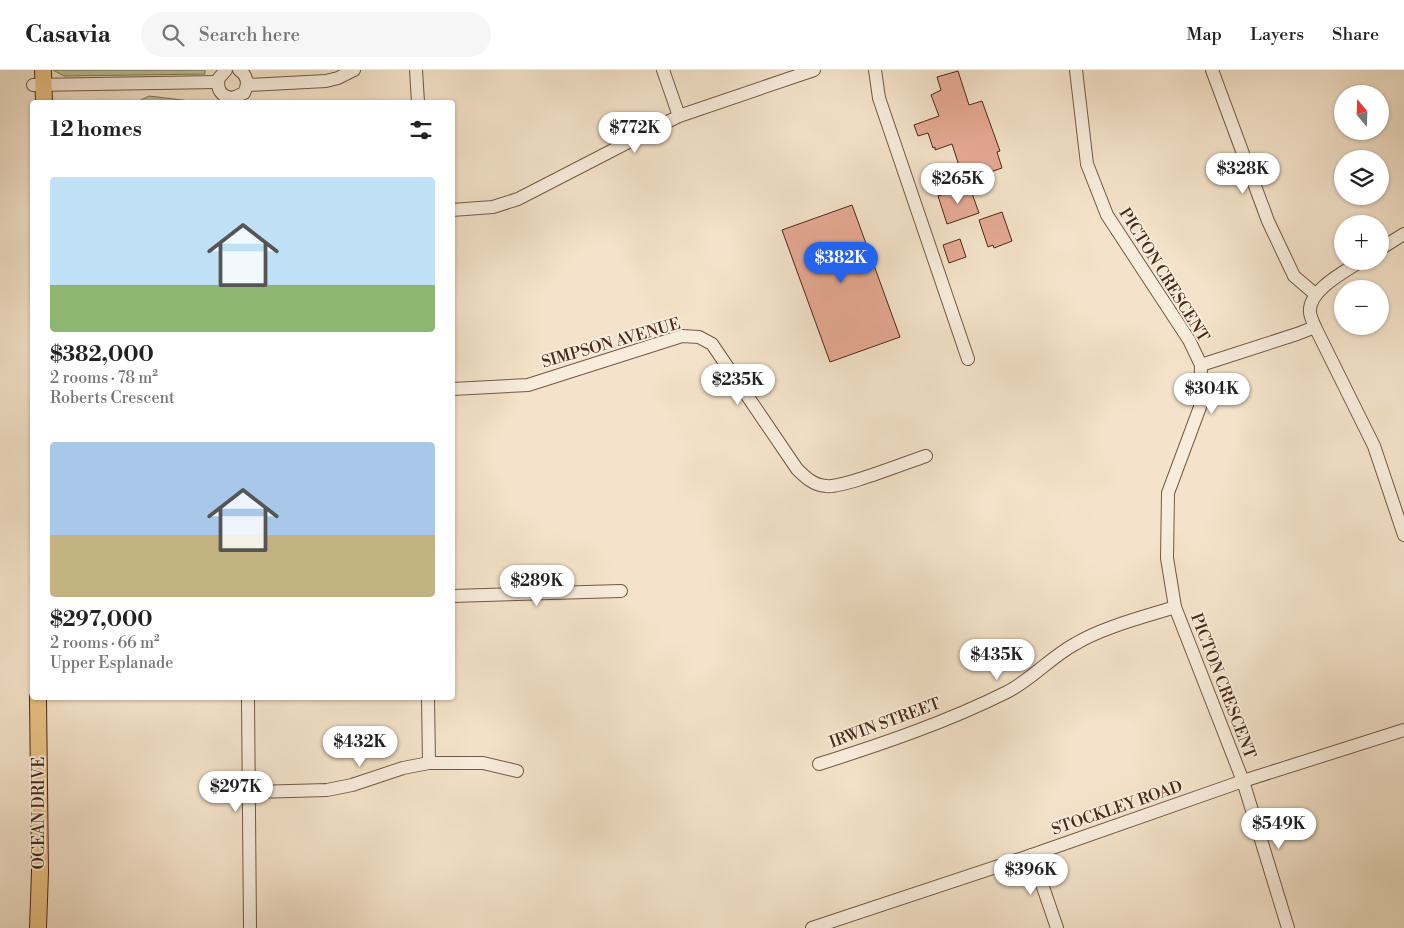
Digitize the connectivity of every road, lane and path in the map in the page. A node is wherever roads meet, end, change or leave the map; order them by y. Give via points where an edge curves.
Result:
1 (226, 70) edge
2 (239, 70) edge
3 (354, 70) edge
4 (416, 70) edge
5 (663, 70) edge
6 (814, 70) edge
7 (875, 70) edge
8 (1076, 70) edge
9 (1212, 70) edge
10 (38, 77) edge
11 (218, 82) junction
12 (247, 85) junction
13 (33, 100) edge
14 (44, 100) edge
15 (233, 100) edge
16 (418, 100) edge
17 (679, 116) junction
18 (455, 210) edge
19 (1404, 234) edge
20 (1389, 243) edge
21 (1348, 270) edge
22 (1315, 294) junction
23 (1315, 326) junction
24 (968, 359) dead end
25 (1201, 366) junction
26 (455, 389) edge
27 (926, 456) dead end
28 (1404, 535) edge
29 (621, 591) dead end
30 (455, 596) edge
31 (1175, 607) junction
32 (38, 700) edge
33 (48, 700) edge
34 (248, 700) edge
35 (428, 700) edge
36 (1404, 730) edge
37 (429, 763) junction
38 (819, 764) dead end
39 (516, 771) dead end
40 (1243, 781) junction
41 (250, 792) junction
42 (1032, 855) junction
43 (820, 927) edge
44 (38, 928) edge
45 (48, 928) edge
46 (250, 928) edge
47 (1057, 928) edge
48 (1288, 928) edge

1 - 11 street
2 - 12 street
3 - 12 street via 326,81
4 - 16 street
5 - 17 street
6 - 17 street
7 - 24 street via 879,98
8 - 25 street, PICTON CRESCENT via 1087,164 1107,215 1190,340
9 - 22 street via 1268,221 1294,276
10 - 11 street
10 - 13 main road
10 - 14 main road
11 - 15 street via 223,96
12 - 15 street via 244,93
17 - 18 street via 518,199 493,207
19 - 20 street
21 - 22 street
22 - 23 street via 1310,310
23 - 25 street
23 - 28 street via 1374,446
25 - 31 street, PICTON CRESCENT via 1200,407 1168,494 1167,558
26 - 27 street, SIMPSON AVENUE via 528,385 682,336 699,337 712,344 796,469 809,481 827,487
29 - 30 street
31 - 38 street, IRWIN STREET via 1075,644 1009,691 984,703
31 - 40 street, PICTON CRESCENT
32 - 44 main road, OCEAN DRIVE
33 - 45 main road, OCEAN DRIVE
34 - 41 street
35 - 37 street
36 - 40 street, STOCKLEY ROAD
37 - 39 street via 483,764
37 - 41 street via 327,790
40 - 42 street, STOCKLEY ROAD
40 - 48 street, PICTON CRESCENT
41 - 46 street
42 - 43 street, STOCKLEY ROAD
42 - 47 street

